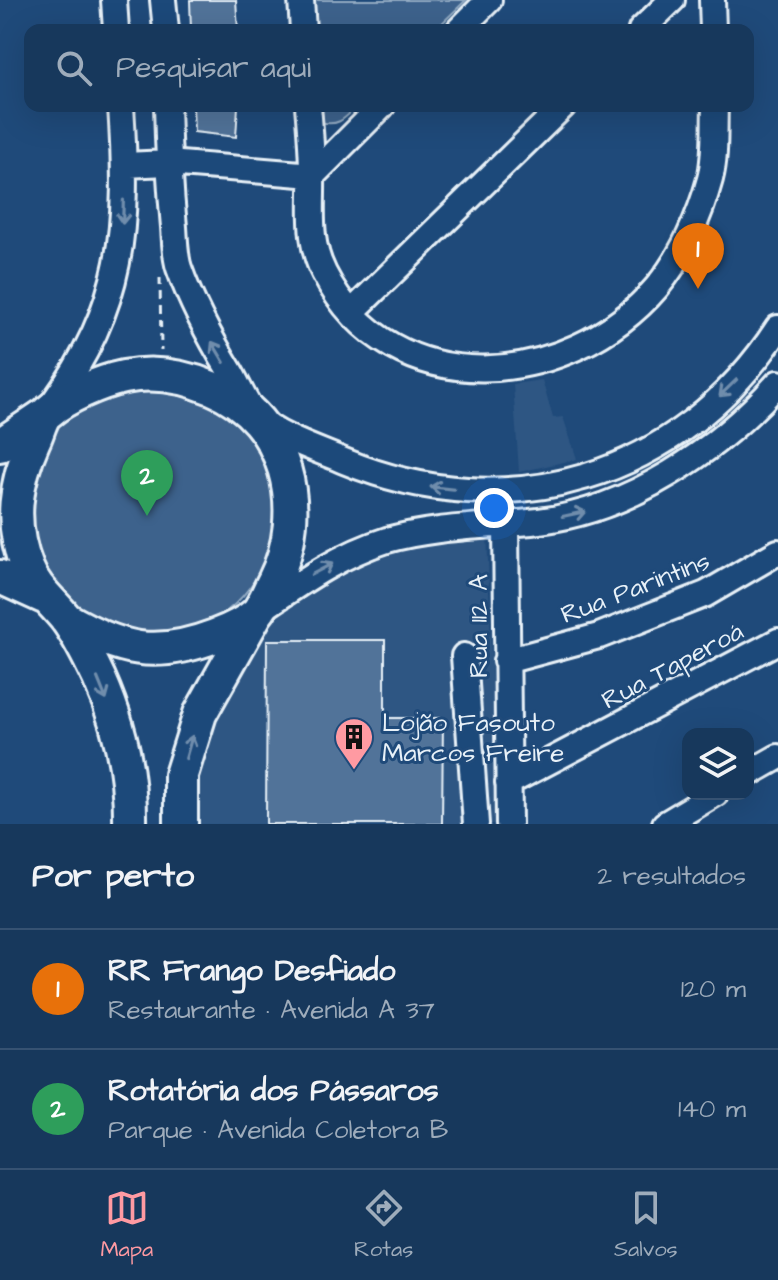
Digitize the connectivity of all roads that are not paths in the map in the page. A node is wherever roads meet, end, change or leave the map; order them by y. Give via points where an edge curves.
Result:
1 (114, 0) edge
2 (163, 0) edge
3 (301, 0) edge
4 (489, 0) edge
5 (672, 0) edge
6 (712, 0) edge
7 (116, 24) edge
8 (165, 24) edge
9 (303, 24) edge
10 (465, 24) edge
11 (647, 24) edge
12 (713, 24) edge
13 (121, 112) edge
14 (167, 112) edge
15 (308, 112) edge
16 (376, 112) edge
17 (557, 112) edge
18 (715, 112) edge
19 (168, 163) junction
20 (125, 165) junction
21 (313, 175) junction
22 (352, 312) junction
23 (778, 328) edge
24 (778, 383) edge
25 (46, 414) junction
26 (258, 419) junction
27 (0, 445) edge
28 (506, 524) junction
29 (778, 552) edge
30 (0, 577) edge
31 (44, 597) junction
32 (257, 612) junction
33 (66, 619) junction
34 (778, 641) edge
35 (464, 656) dead end
36 (506, 661) junction
37 (778, 757) edge
38 (754, 771) edge
39 (778, 779) edge
40 (754, 780) edge
41 (508, 783) junction
42 (706, 800) edge
43 (671, 822) edge
44 (130, 824) edge
45 (181, 824) edge
46 (476, 824) edge
47 (509, 824) edge

1 - 7 street
2 - 8 street
3 - 9 street
4 - 10 street
5 - 11 street
6 - 12 street
13 - 20 street
14 - 19 street
15 - 21 street
16 - 21 street
17 - 22 street
18 - 22 street via 711,176 689,236 657,286 610,331 561,355 511,369 466,369 428,362 395,348
19 - 20 street
19 - 21 street
26 -> 19 street via 204,328 178,265
20 -> 25 street via 122,239 113,287 98,331
21 - 22 street via 314,246 324,274
23 -> 26 street via 731,386 627,463 585,478 521,490 440,489 386,478
28 -> 24 street via 588,511 627,495 715,442
25 - 26 main road via 123,377 161,374 220,391
25 - 27 main road
25 - 31 main road via 19,479 15,510 18,541
26 - 32 main road via 287,473 292,518 283,562
32 -> 28 street via 310,575 389,539
28 - 36 street, Rua 112 A
29 - 36 street, Rua Parintins via 706,594 599,636
30 - 31 main road
31 - 33 main road
32 - 33 main road via 194,644 150,650 105,642
45 -> 32 main road via 181,775 200,714
33 -> 44 main road via 99,678 117,726 131,786
34 - 41 street, Rua Taperoá
35 - 46 street
36 - 41 street, Rua 112 A
37 - 38 street
39 - 40 street
41 - 47 street, Rua 112 A
42 - 43 street

